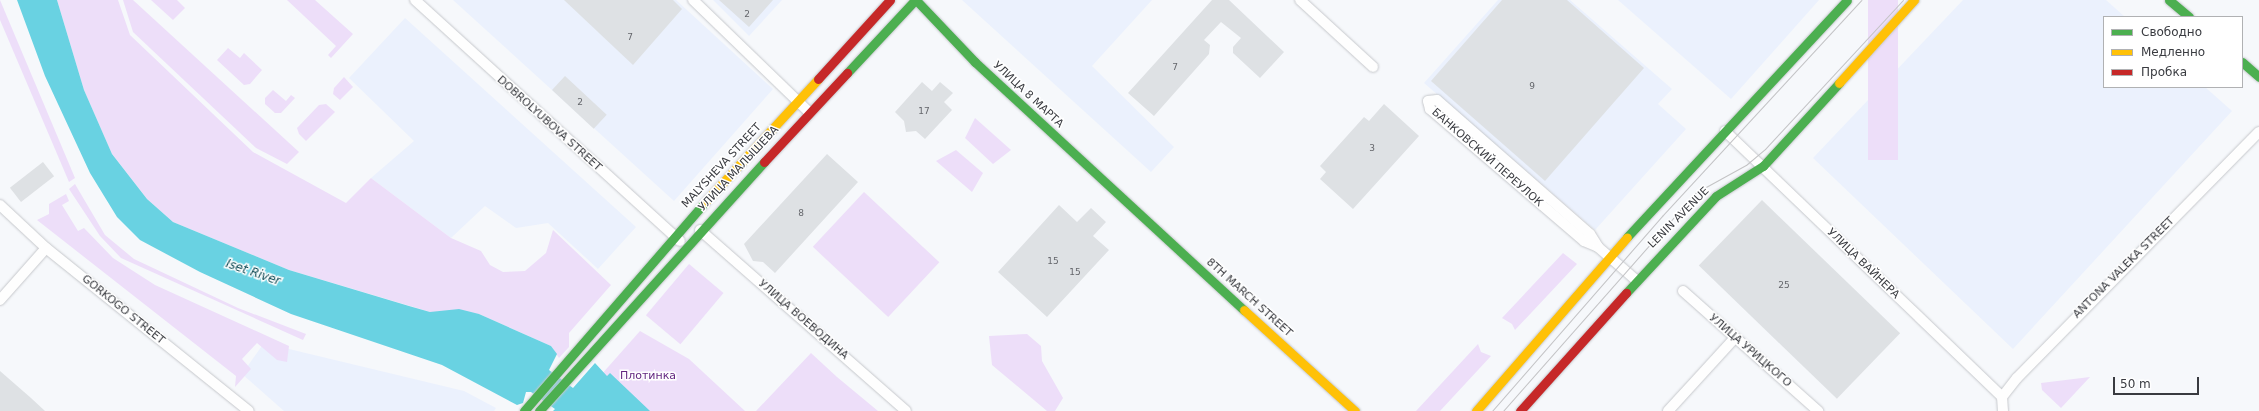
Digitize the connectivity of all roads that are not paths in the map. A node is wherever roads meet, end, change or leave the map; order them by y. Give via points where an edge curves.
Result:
1 (415, 0) edge
2 (693, 0) edge
3 (890, 0) edge
4 (916, 0) edge
5 (1300, 0) edge
6 (1847, 0) edge
7 (1914, 0) edge
8 (2169, 0) edge
9 (2188, 16) edge
10 (2243, 63) edge
11 (1373, 66) dead end
12 (2259, 77) edge
13 (798, 102) junction
14 (809, 112) junction
15 (1725, 131) junction
16 (2259, 132) edge
17 (1763, 166) junction
18 (0, 205) edge
19 (700, 230) junction
20 (675, 236) junction
21 (685, 246) junction
22 (1598, 247) junction
23 (46, 248) junction
24 (1609, 257) junction
25 (1636, 280) junction
26 (1683, 291) dead end
27 (0, 300) edge
28 (1734, 339) junction
29 (2002, 397) junction
30 (249, 411) edge
31 (524, 411) edge
32 (539, 411) edge
33 (906, 411) edge
34 (1355, 411) edge
35 (1476, 411) edge
36 (1520, 411) edge
37 (1668, 411) edge
38 (1818, 411) edge
39 (2003, 411) edge

1 - 20 street, DOBROLYUBOVA STREET
2 - 13 street
3 - 13 main road, MALYSHEVA STREET
4 - 14 main road, УЛИЦА МАЛЫШЕВА
4 - 34 main road, УЛИЦА 8 МАРТА via 975,62 1078,159
5 - 11 street
6 - 15 main road
7 - 17 main road, LENIN AVENUE
8 - 9 main road
10 - 12 main road
13 - 14 street
13 - 20 main road, MALYSHEVA STREET
14 - 19 main road, УЛИЦА МАЛЫШЕВА
15 - 17 street, УЛИЦА ВАЙНЕРА
15 - 24 main road
16 - 29 street, ANTONA VALEKA STREET
17 - 25 main road, LENIN AVENUE via 1716,196
17 - 29 street, УЛИЦА ВАЙНЕРА
18 - 23 street, GORKOGO STREET
19 - 21 main road, УЛИЦА МАЛЫШЕВА
19 - 33 street, УЛИЦА ВОЕВОДИНА
20 - 21 street, DOBROLYUBOVA STREET
20 - 31 main road, MALYSHEVA STREET
21 - 32 main road, УЛИЦА МАЛЫШЕВА
22 - 22 street, БАНКОВСКИЙ ПЕРЕУЛОК via 1590,234 1437,100 1428,101 1430,109 1584,241
22 - 24 street, БАНКОВСКИЙ ПЕРЕУЛОК
23 - 27 street
23 - 30 street, GORKOGO STREET
24 - 25 street, БАНКОВСКИЙ ПЕРЕУЛОК
24 - 35 main road
25 - 36 main road, LENIN AVENUE
26 - 28 street, УЛИЦА УРИЦКОГО
28 - 37 street
28 - 38 street, УЛИЦА УРИЦКОГО via 1755,353
29 - 39 street

